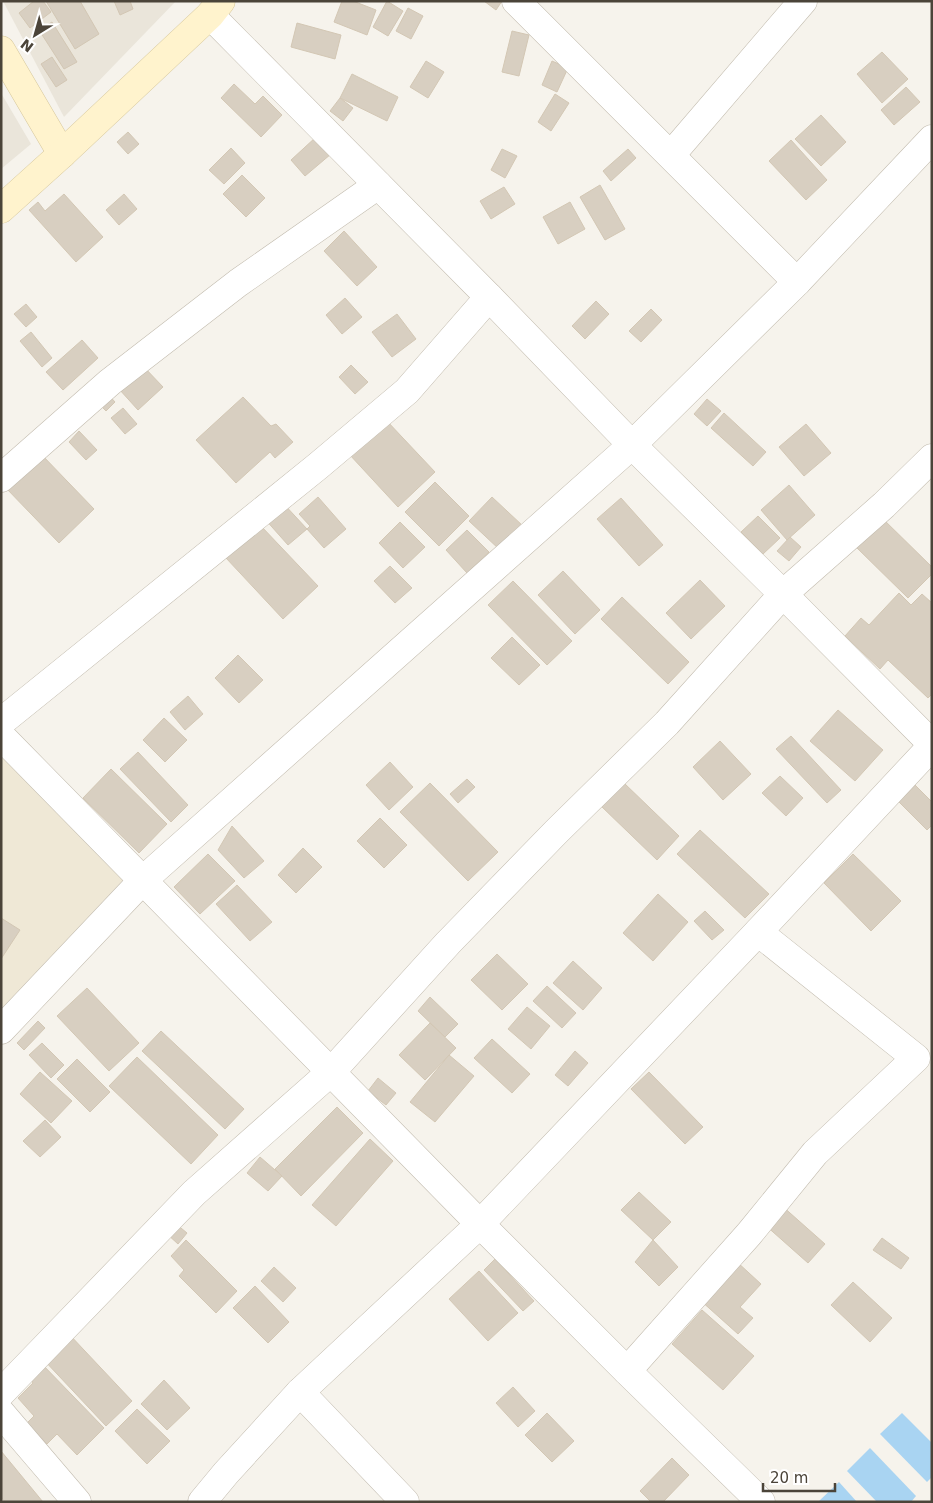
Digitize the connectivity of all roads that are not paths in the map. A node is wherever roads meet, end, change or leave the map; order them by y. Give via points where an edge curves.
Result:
1 (803, 1) edge
2 (532, 7) edge
3 (215, 8) edge
4 (1, 50) edge
5 (932, 139) edge
6 (62, 154) junction
7 (671, 155) junction
8 (378, 184) junction
9 (1, 209) edge
10 (797, 282) junction
11 (489, 297) junction
12 (632, 444) junction
13 (932, 458) edge
14 (1, 478) edge
15 (783, 594) junction
16 (1, 722) edge
17 (1, 736) edge
18 (932, 745) edge
19 (143, 880) junction
20 (758, 932) junction
21 (1, 1030) edge
22 (924, 1052) edge
23 (332, 1071) junction
24 (480, 1224) junction
25 (627, 1372) junction
26 (300, 1392) junction
27 (1, 1393) edge
28 (1, 1414) edge
29 (760, 1501) edge
30 (77, 1502) edge
31 (202, 1502) edge
32 (405, 1502) edge

1 - 7 street
2 - 7 street
3 - 6 street
3 - 8 street
4 - 6 street
5 - 10 street
6 - 9 street
7 - 10 street
8 - 11 street
8 - 14 street via 238,283 110,382
10 - 12 street
11 - 12 street
11 - 16 street via 407,391
12 - 15 street
12 - 19 street
13 - 15 street
15 - 18 street
15 - 23 street via 667,723 448,943
17 - 19 street
18 - 20 street
19 - 21 street
19 - 23 street
20 - 22 street
20 - 24 street
22 - 25 street via 816,1153
23 - 24 street
23 - 27 street via 194,1193
24 - 25 street
24 - 26 street
25 - 29 street
26 - 31 street
26 - 32 street
28 - 30 street

